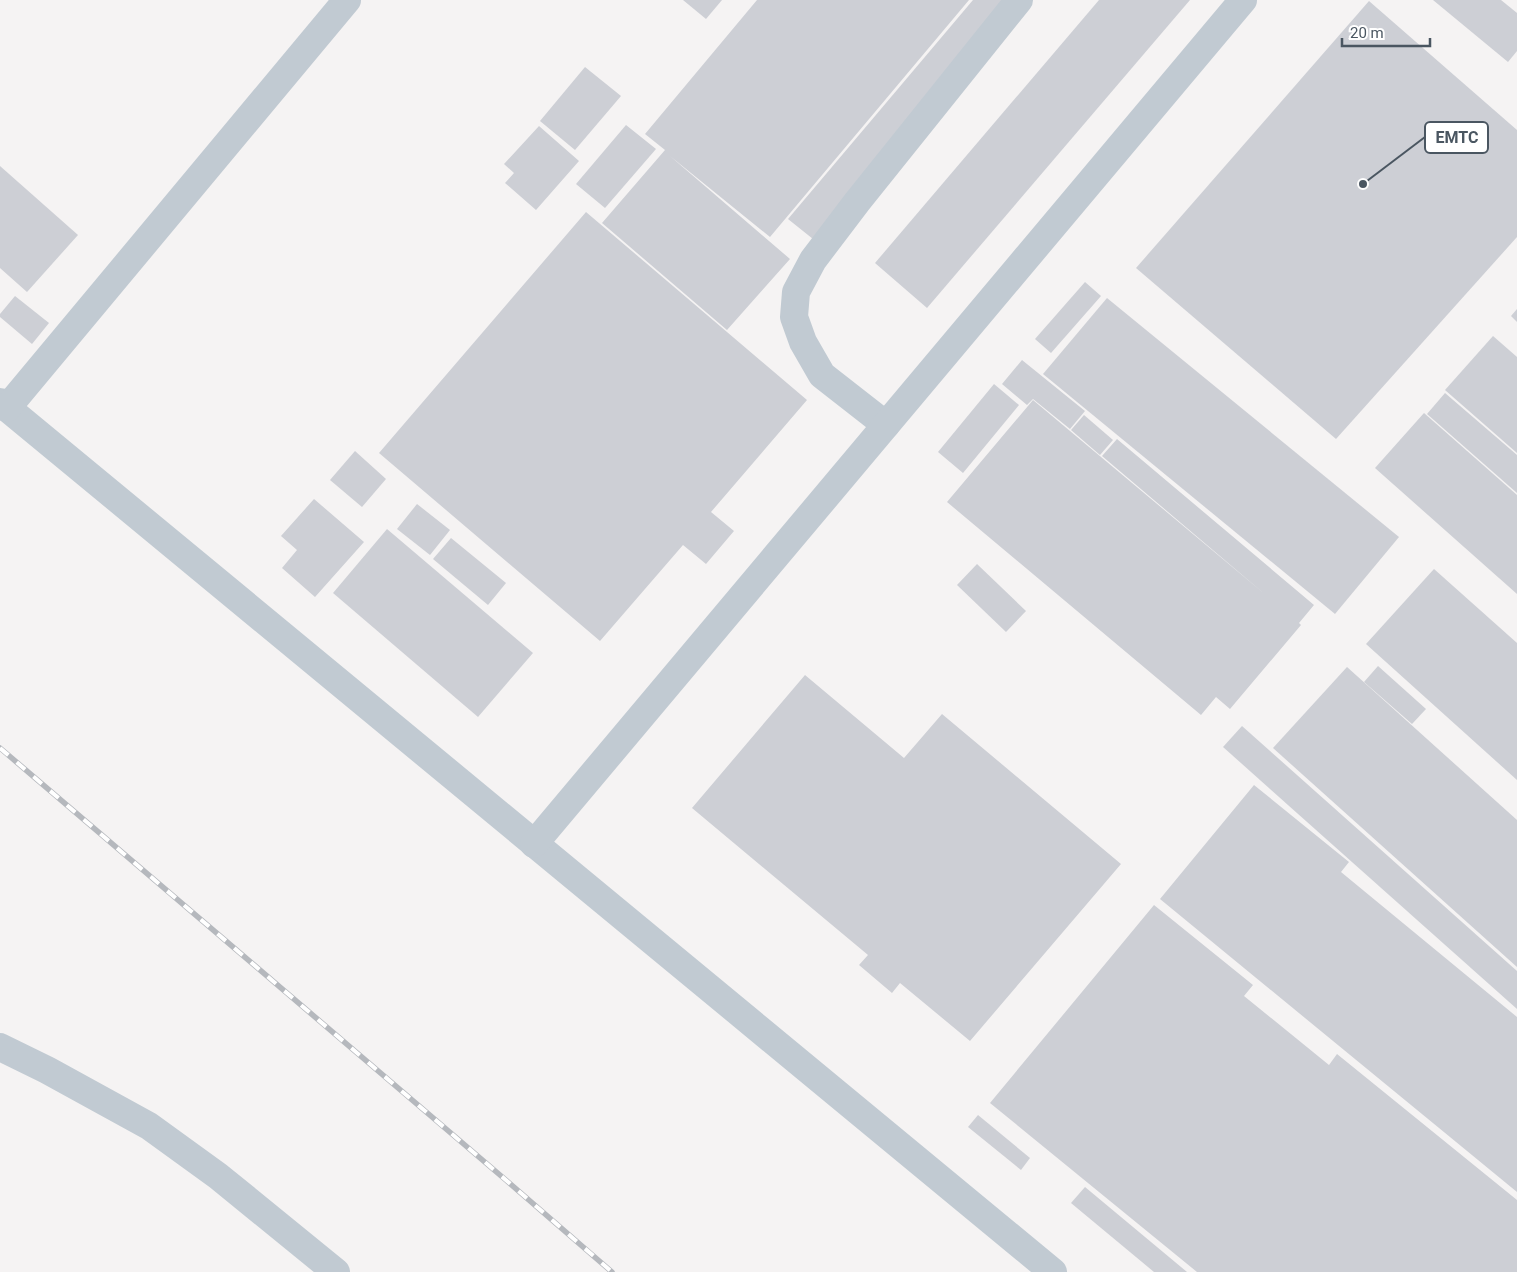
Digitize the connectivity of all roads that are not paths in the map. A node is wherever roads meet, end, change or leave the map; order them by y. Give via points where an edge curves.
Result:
1 (347, 0) edge
2 (1019, 0) edge
3 (1243, 0) edge
4 (3, 405) edge
5 (886, 425) junction
6 (534, 844) junction
7 (0, 1047) edge
8 (336, 1272) edge
9 (1053, 1272) edge

1 - 4 street
2 - 5 street via 857,202 813,260 796,292 794,317 803,342 822,375
3 - 5 street
4 - 6 street
5 - 6 street
6 - 9 street
7 - 8 street via 148,1126 218,1176

